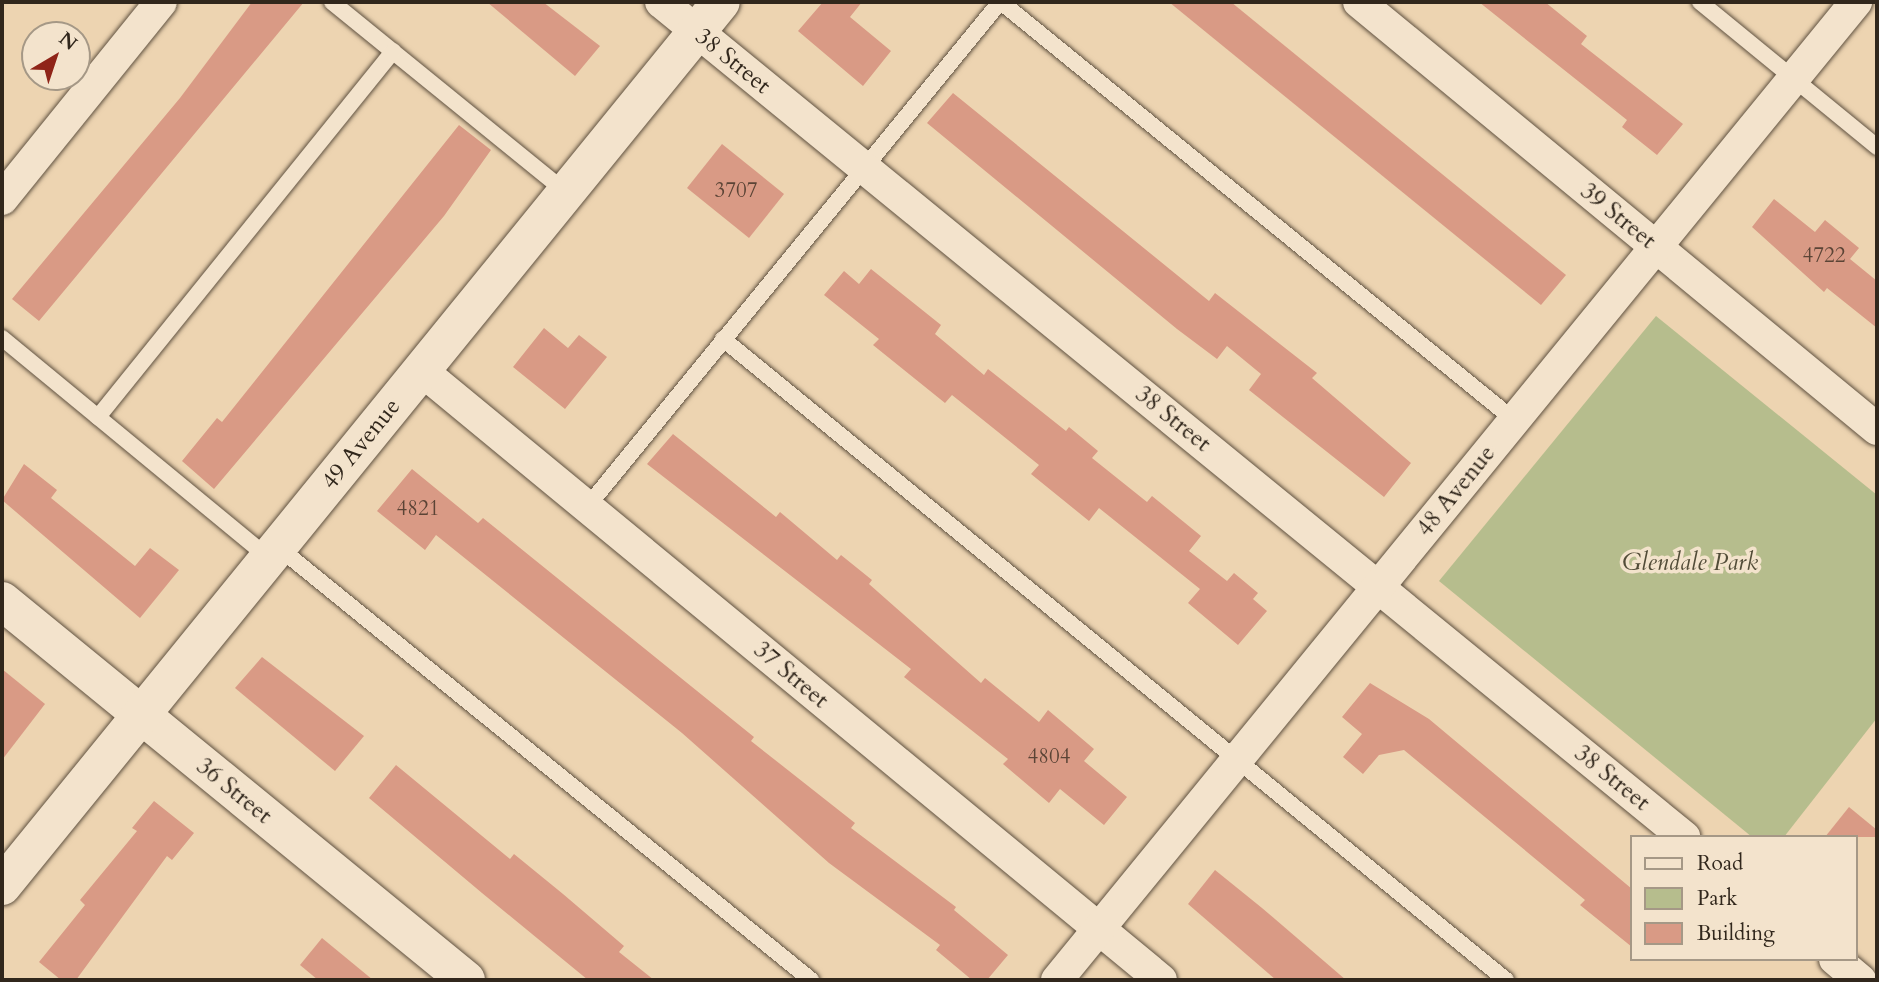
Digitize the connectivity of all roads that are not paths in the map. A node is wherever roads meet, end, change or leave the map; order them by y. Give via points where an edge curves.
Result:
1 (160, 2) edge
2 (332, 2) edge
3 (661, 2) edge
4 (721, 2) edge
5 (1001, 2) edge
6 (1359, 2) edge
7 (1700, 2) edge
8 (1856, 2) edge
9 (697, 31) junction
10 (393, 51) junction
11 (1794, 77) junction
12 (1877, 147) edge
13 (864, 167) junction
14 (566, 192) junction
15 (2, 199) edge
16 (1655, 246) junction
17 (2, 338) edge
18 (723, 339) junction
19 (421, 370) junction
20 (98, 417) junction
21 (1514, 420) junction
22 (1877, 429) edge
23 (587, 506) junction
24 (273, 552) junction
25 (1378, 587) junction
26 (2, 601) edge
27 (141, 715) junction
28 (1237, 760) junction
29 (1682, 835) edge
30 (2, 886) edge
31 (1099, 929) junction
32 (1837, 961) edge
33 (455, 977) edge
34 (811, 980) edge
35 (1057, 980) edge
36 (1161, 980) edge
37 (1506, 980) edge
38 (1860, 980) edge

1 - 15 street
2 - 10 lane
3 - 9 street, 38 Street
4 - 9 street, 49 Avenue
5 - 13 lane
5 - 21 lane
6 - 16 street, 39 Street
7 - 11 lane
8 - 11 street, 48 Avenue
9 - 13 street, 38 Street
9 - 14 street, 49 Avenue
10 - 14 lane
10 - 20 lane
11 - 12 lane
11 - 16 street, 48 Avenue
13 - 18 lane
13 - 25 street, 38 Street
14 - 19 street, 49 Avenue
16 - 21 street, 48 Avenue
16 - 22 street, 39 Street
17 - 20 lane
18 - 23 lane
18 - 28 lane
19 - 23 street, 37 Street
19 - 24 street, 49 Avenue
20 - 24 lane
21 - 25 street, 48 Avenue
23 - 31 street, 37 Street
24 - 27 street, 49 Avenue
24 - 34 lane
25 - 28 street, 48 Avenue
25 - 29 street, 38 Street
26 - 27 street, 36 Street
27 - 30 street, 49 Avenue
27 - 33 street, 36 Street
28 - 31 street, 48 Avenue
28 - 37 lane
31 - 35 street, 48 Avenue
31 - 36 street, 37 Street
32 - 38 street

